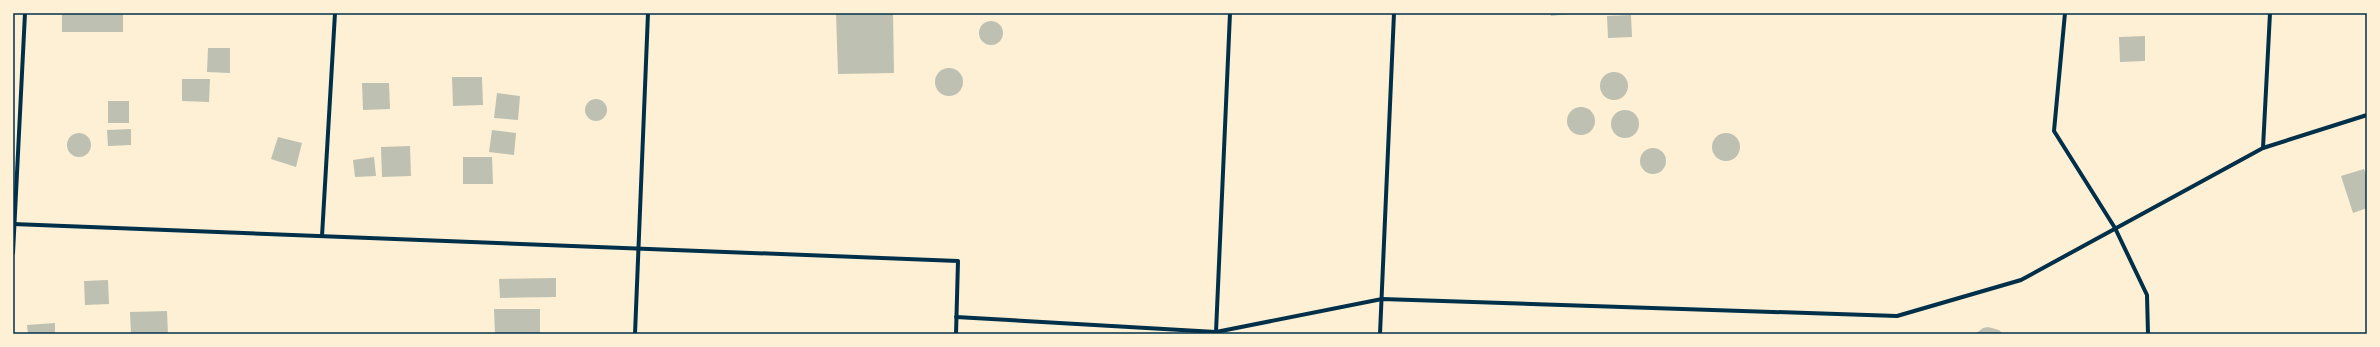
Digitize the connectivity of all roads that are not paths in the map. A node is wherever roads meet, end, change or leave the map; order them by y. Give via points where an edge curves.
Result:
1 (25, 13) edge
2 (335, 13) edge
3 (648, 13) edge
4 (1230, 13) edge
5 (1394, 13) edge
6 (2065, 13) edge
7 (2270, 13) edge
8 (2367, 115) edge
9 (2263, 148) junction
10 (14, 224) edge
11 (2115, 228) junction
12 (322, 236) junction
13 (638, 249) junction
14 (13, 253) edge
15 (1382, 299) junction
16 (956, 317) junction
17 (1216, 332) junction
18 (635, 334) edge
19 (956, 334) edge
20 (1380, 334) edge
21 (2148, 334) edge

1 - 10 street
2 - 12 street
3 - 13 street
4 - 17 street
5 - 15 street
6 - 11 street via 2054,131
7 - 9 street
8 - 9 street
9 - 11 street
10 - 12 street
10 - 14 street
11 - 15 street via 2021,280 1897,316
11 - 21 street via 2147,295
12 - 13 street
13 - 16 street via 958,261
13 - 18 street
15 - 17 street
15 - 20 street
16 - 17 street
16 - 19 street

